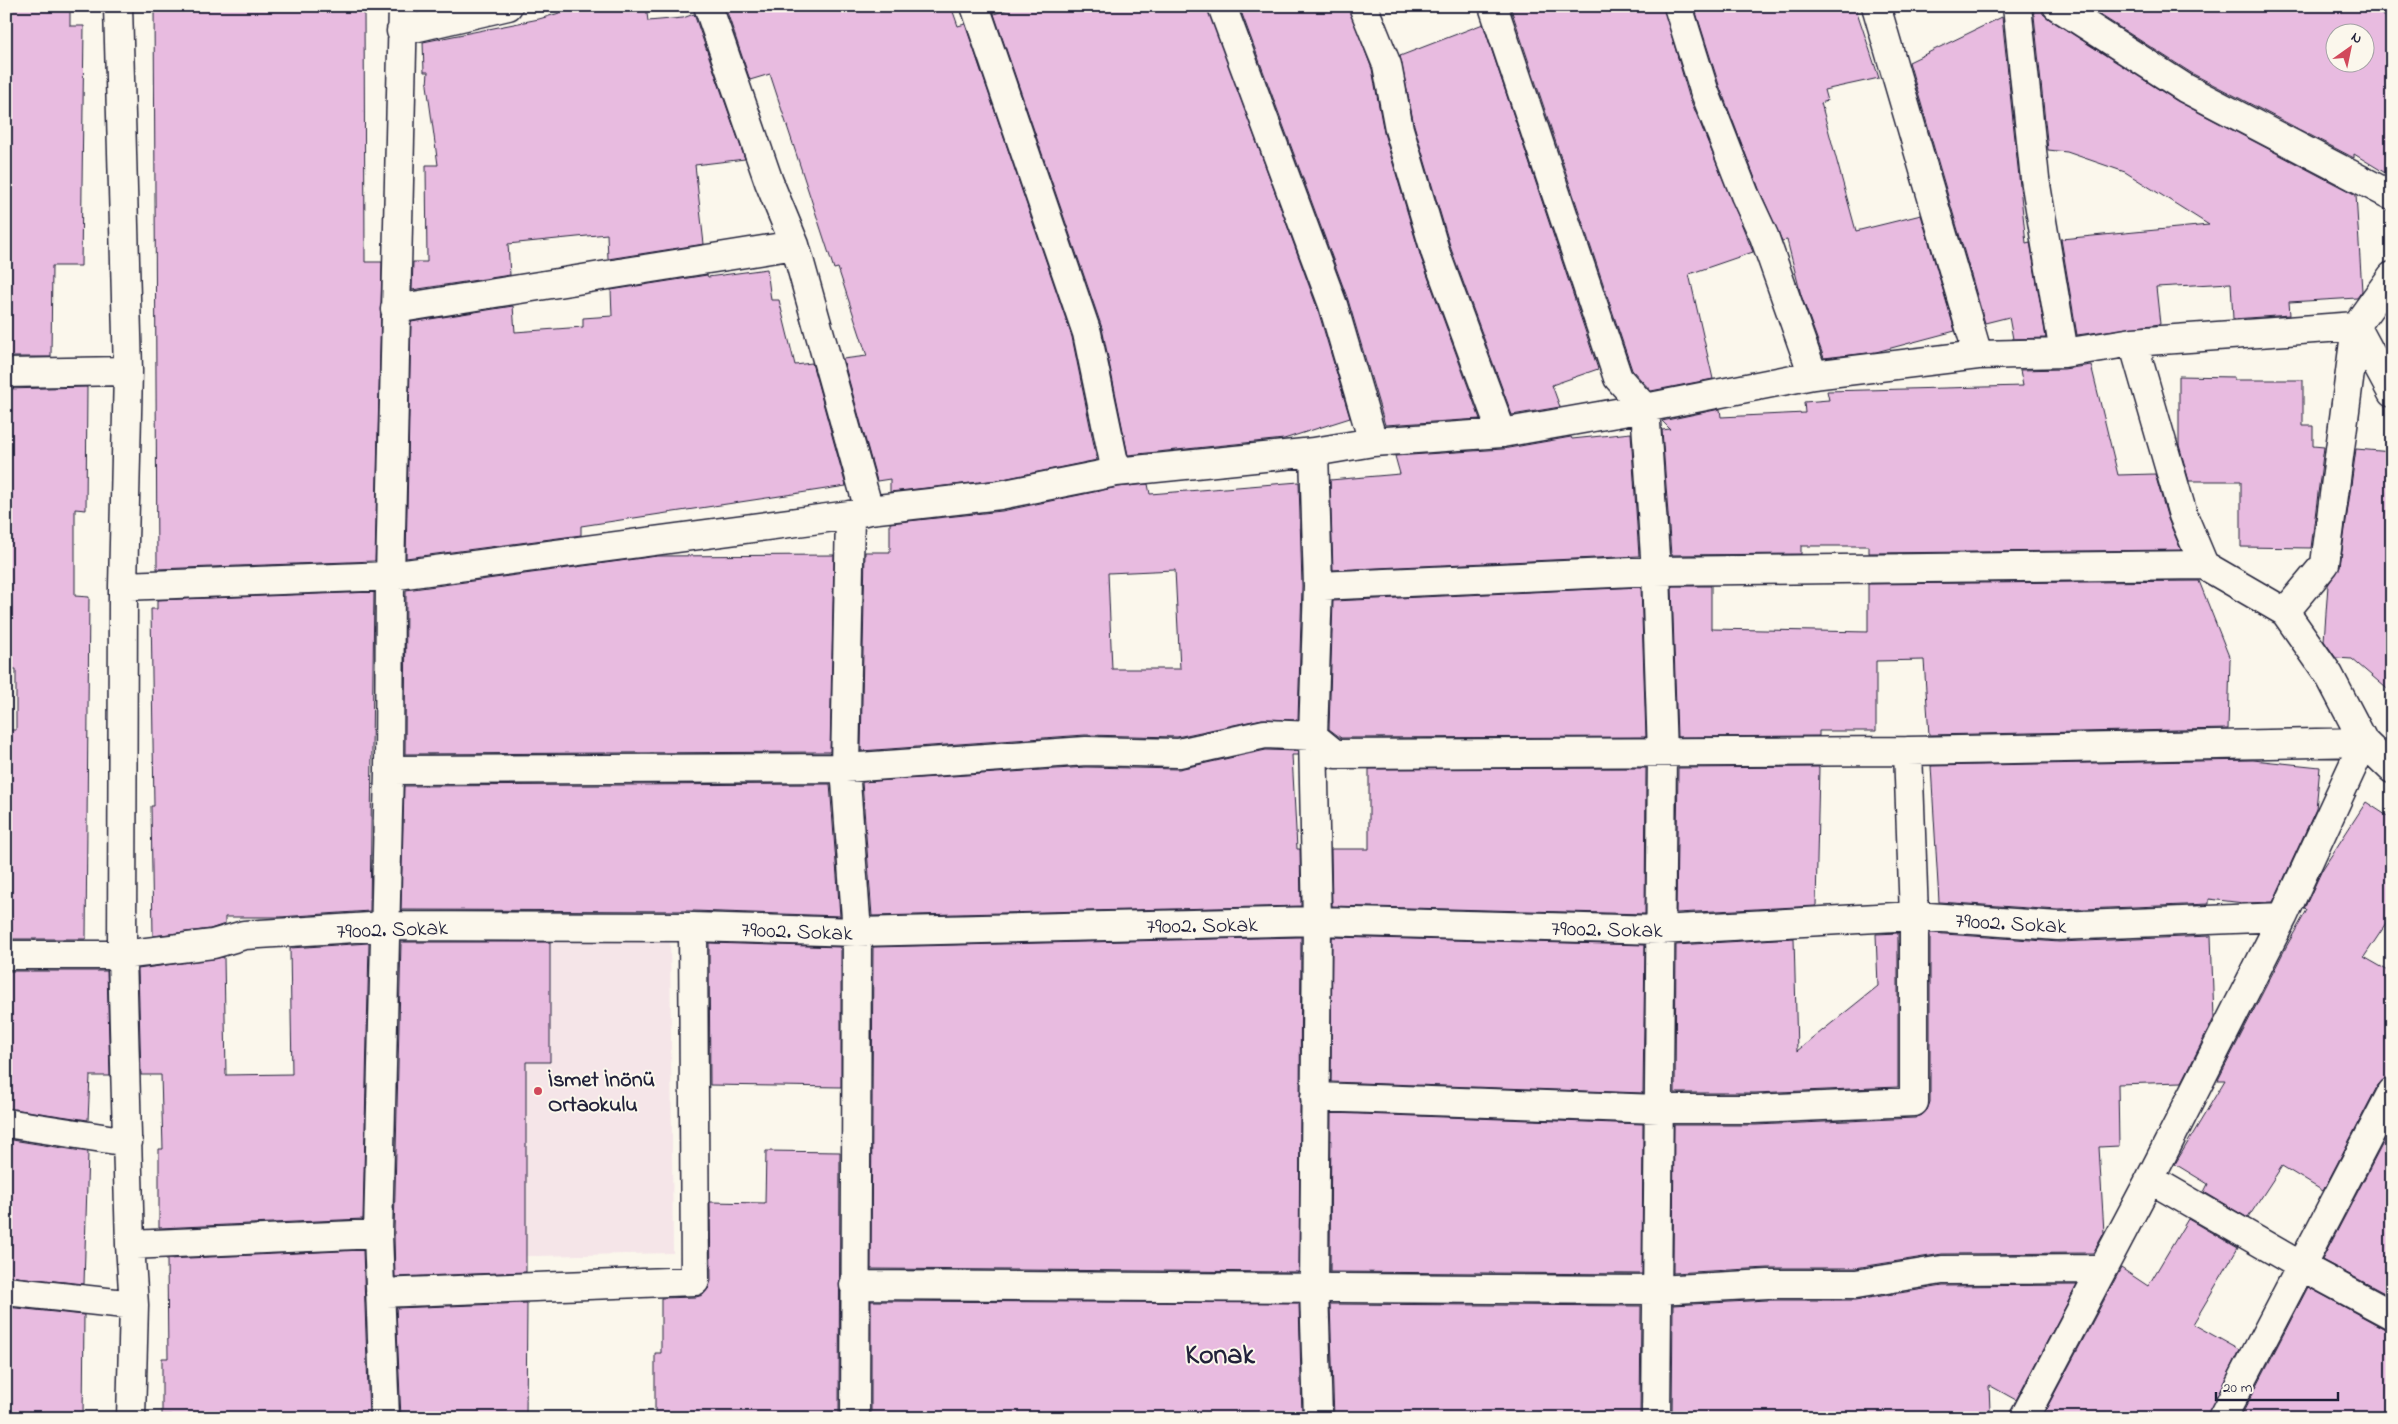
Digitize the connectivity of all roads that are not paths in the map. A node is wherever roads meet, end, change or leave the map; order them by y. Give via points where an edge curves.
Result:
1 (118, 6) edge
2 (508, 6) edge
3 (708, 6) edge
4 (975, 6) edge
5 (1222, 6) edge
6 (1363, 6) edge
7 (1493, 6) edge
8 (1678, 6) edge
9 (1876, 6) edge
10 (2016, 6) edge
11 (2057, 6) edge
12 (402, 18) edge
13 (2392, 196) edge
14 (795, 245) junction
15 (2392, 276) edge
16 (396, 309) junction
17 (2356, 326) junction
18 (2134, 342) junction
19 (2064, 353) junction
20 (1978, 355) junction
21 (128, 371) junction
22 (6, 373) edge
23 (1813, 375) junction
24 (2392, 393) edge
25 (1645, 408) junction
26 (1502, 433) junction
27 (1373, 442) junction
28 (1314, 452) junction
29 (1116, 472) junction
30 (860, 512) junction
31 (2204, 565) junction
32 (1656, 571) junction
33 (390, 576) junction
34 (123, 586) junction
35 (1318, 586) junction
36 (2284, 612) junction
37 (1313, 736) junction
38 (2364, 742) junction
39 (1908, 751) junction
40 (1662, 754) junction
41 (844, 768) junction
42 (2392, 769) edge
43 (389, 770) junction
44 (1914, 916) junction
45 (2283, 917) junction
46 (1317, 921) junction
47 (386, 926) junction
48 (693, 926) junction
49 (1660, 930) junction
50 (858, 932) junction
51 (6, 955) edge
52 (122, 955) junction
53 (2392, 1092) edge
54 (1315, 1097) junction
55 (1659, 1109) junction
56 (6, 1123) edge
57 (128, 1142) junction
58 (2150, 1179) junction
59 (378, 1234) junction
60 (130, 1245) junction
61 (2301, 1266) junction
62 (2102, 1269) junction
63 (854, 1285) junction
64 (1314, 1289) junction
65 (1657, 1290) junction
66 (6, 1291) edge
67 (380, 1293) junction
68 (134, 1305) junction
69 (2392, 1315) edge
70 (131, 1418) edge
71 (385, 1418) edge
72 (854, 1418) edge
73 (1318, 1418) edge
74 (1656, 1418) edge
75 (2024, 1418) edge
76 (2222, 1418) edge

1 - 21 street
2 - 12 street
3 - 14 street via 769,182
4 - 29 street via 1087,334
5 - 27 street via 1334,305
6 - 26 street via 1387,65 1399,130 1436,254
7 - 25 street via 1618,378
8 - 23 street via 1704,90 1764,236
9 - 20 street
10 - 19 street via 2035,180
11 - 13 street via 2186,88
12 - 16 street
14 - 16 street
14 - 30 street
15 - 17 street
16 - 33 street
17 - 18 street
17 - 24 street
17 - 36 street via 2325,564
18 - 19 street
18 - 31 street via 2183,515
19 - 20 street
20 - 23 street
21 - 22 street
21 - 34 street
23 - 25 street
25 - 26 street
25 - 32 street
26 - 27 street
27 - 28 street
28 - 29 street
28 - 35 street
29 - 30 street via 1000,494
30 - 33 street
30 - 41 street
31 - 32 street
31 - 36 street
32 - 35 street
32 - 40 street
33 - 34 street
33 - 43 street
34 - 52 street
35 - 37 street
36 - 38 street via 2328,675
37 - 40 street via 1335,754
37 - 41 street via 1265,734 1179,752 1086,751
37 - 46 street
38 - 39 street
38 - 42 street
38 - 45 street
39 - 40 street
39 - 44 street
40 - 49 street
41 - 43 street
41 - 50 street
43 - 47 street
44 - 45 street, 79002. Sokak via 2058,926
44 - 49 street, 79002. Sokak
44 - 55 street via 1914,1102 1755,1109
45 - 58 street
46 - 49 street, 79002. Sokak
46 - 50 street, 79002. Sokak
46 - 54 street
47 - 48 street, 79002. Sokak
47 - 52 street, 79002. Sokak via 244,935 213,944
47 - 59 street
48 - 50 street, 79002. Sokak
48 - 67 street via 695,1281
49 - 55 street
50 - 63 street
51 - 52 street, 79002. Sokak
52 - 57 street
53 - 61 street
54 - 55 street
54 - 64 street
55 - 65 street
56 - 57 street
57 - 60 street
58 - 61 street
58 - 62 street
59 - 60 street
59 - 67 street
60 - 68 street
61 - 69 street
61 - 76 street
62 - 65 street via 1942,1270 1856,1284 1768,1284
62 - 75 street
63 - 64 street
63 - 72 street
64 - 65 street
64 - 73 street
65 - 74 street
66 - 68 street
67 - 71 street
68 - 70 street

